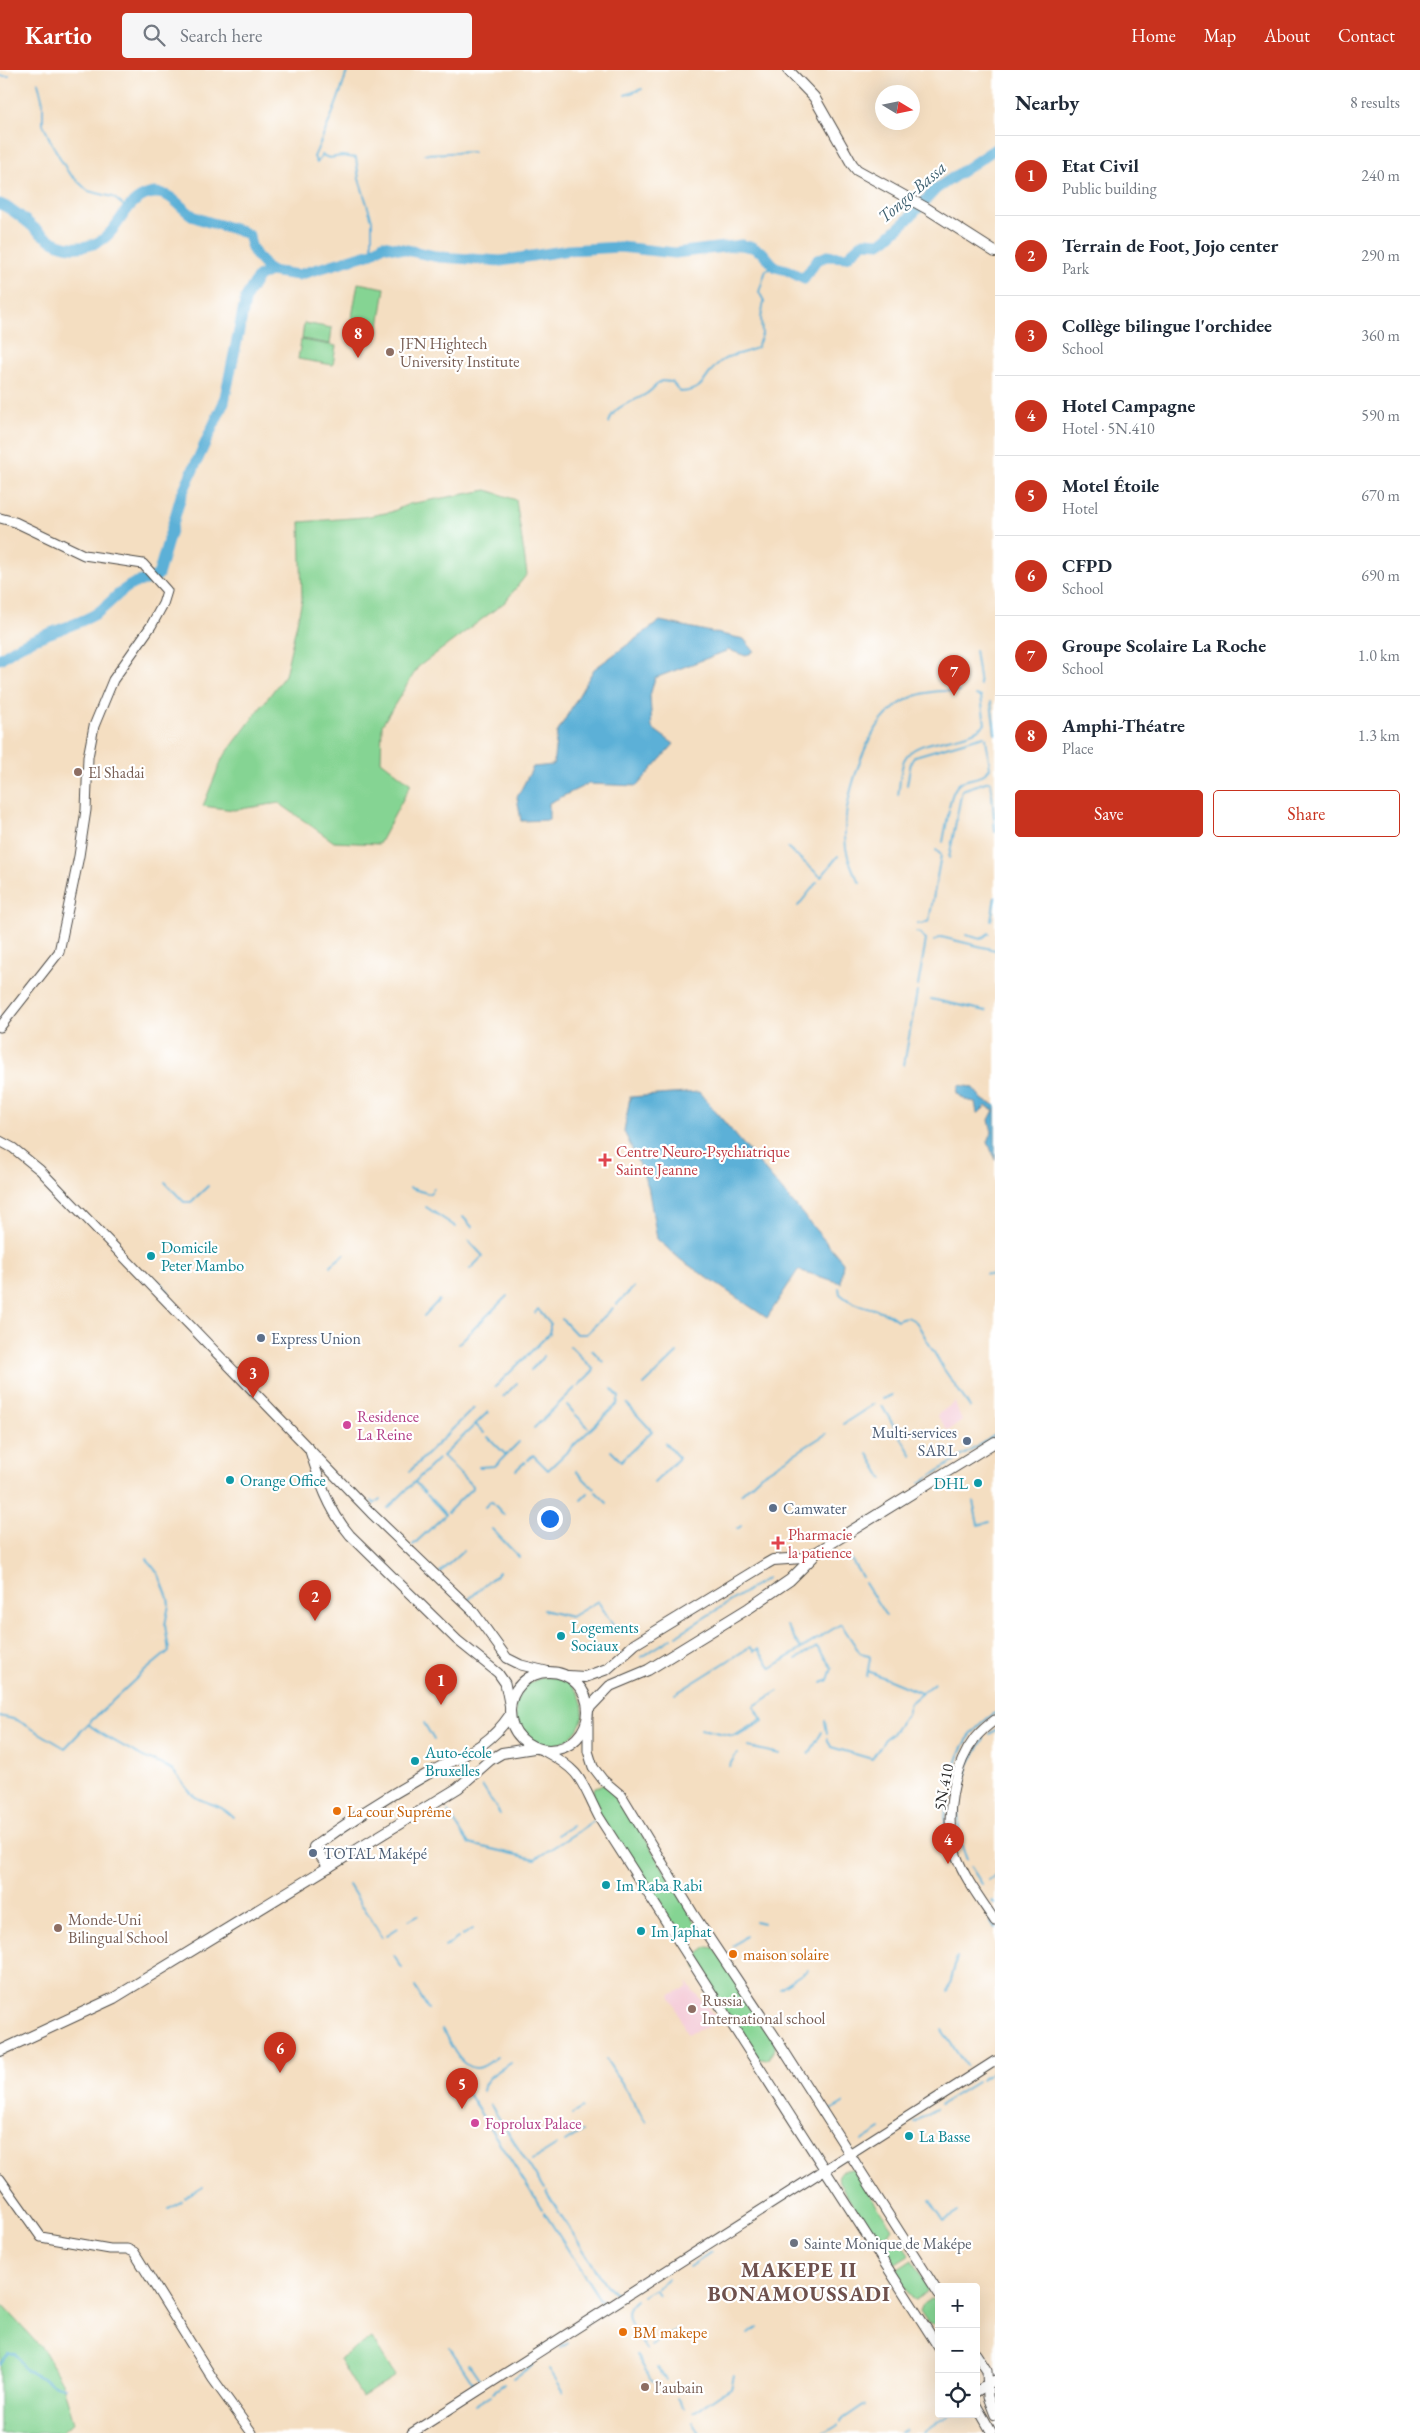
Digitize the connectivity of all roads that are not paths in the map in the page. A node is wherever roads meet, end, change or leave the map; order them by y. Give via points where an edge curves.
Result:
1 (788, 70) edge
2 (995, 252) edge
3 (0, 518) edge
4 (0, 1027) edge
5 (0, 1141) edge
6 (995, 1442) edge
7 (308, 1446) junction
8 (817, 1552) junction
9 (546, 1671) junction
10 (568, 1676) junction
11 (589, 1708) junction
12 (510, 1712) junction
13 (588, 1720) junction
14 (995, 1720) edge
15 (995, 1724) edge
16 (981, 1732) junction
17 (539, 1749) junction
18 (329, 1867) junction
19 (995, 1921) edge
20 (0, 2050) edge
21 (995, 2061) edge
22 (850, 2153) junction
23 (824, 2170) junction
24 (0, 2179) edge
25 (935, 2288) edge
26 (935, 2342) edge
27 (980, 2360) edge
28 (991, 2383) edge
29 (980, 2390) edge
30 (980, 2412) edge
31 (995, 2415) edge
32 (252, 2433) edge
33 (412, 2433) edge
34 (992, 2433) edge

1 - 2 main road via 814,97 852,164 865,175 926,208
3 - 4 main road via 90,557 143,564 167,591 151,626 113,680 94,726 79,856 59,952
5 - 7 main road via 40,1170
6 - 8 main road
7 - 9 main road via 371,1513 473,1611 507,1658
7 - 12 main road via 322,1490 338,1520 457,1640 498,1673 505,1684
8 - 10 main road via 804,1558 771,1561 635,1644 607,1669 585,1677
8 - 11 main road via 783,1585 648,1670 610,1686
9 - 10 main road
9 - 12 main road via 521,1683 513,1694
10 - 11 main road via 582,1689
11 - 13 main road
12 - 17 main road via 518,1735
12 - 18 main road via 496,1734 479,1748 423,1776 314,1847
13 - 17 main road via 575,1742 560,1749
13 - 22 main road via 588,1751 593,1767 622,1796 701,1927
14 - 16 main road, 5N.410
15 - 16 main road
16 - 19 main road, 5N.410 via 962,1762 955,1784 951,1825 962,1869
17 - 18 main road via 502,1753 458,1788
17 - 23 main road via 566,1763 581,1779 599,1817
18 - 20 main road via 107,2002
21 - 22 main road
22 - 23 main road
22 - 25 main road
23 - 26 main road
23 - 33 main road
24 - 32 main road via 41,2237 134,2252 213,2378
27 - 28 main road
28 - 29 main road
28 - 31 main road via 988,2397
30 - 34 main road

